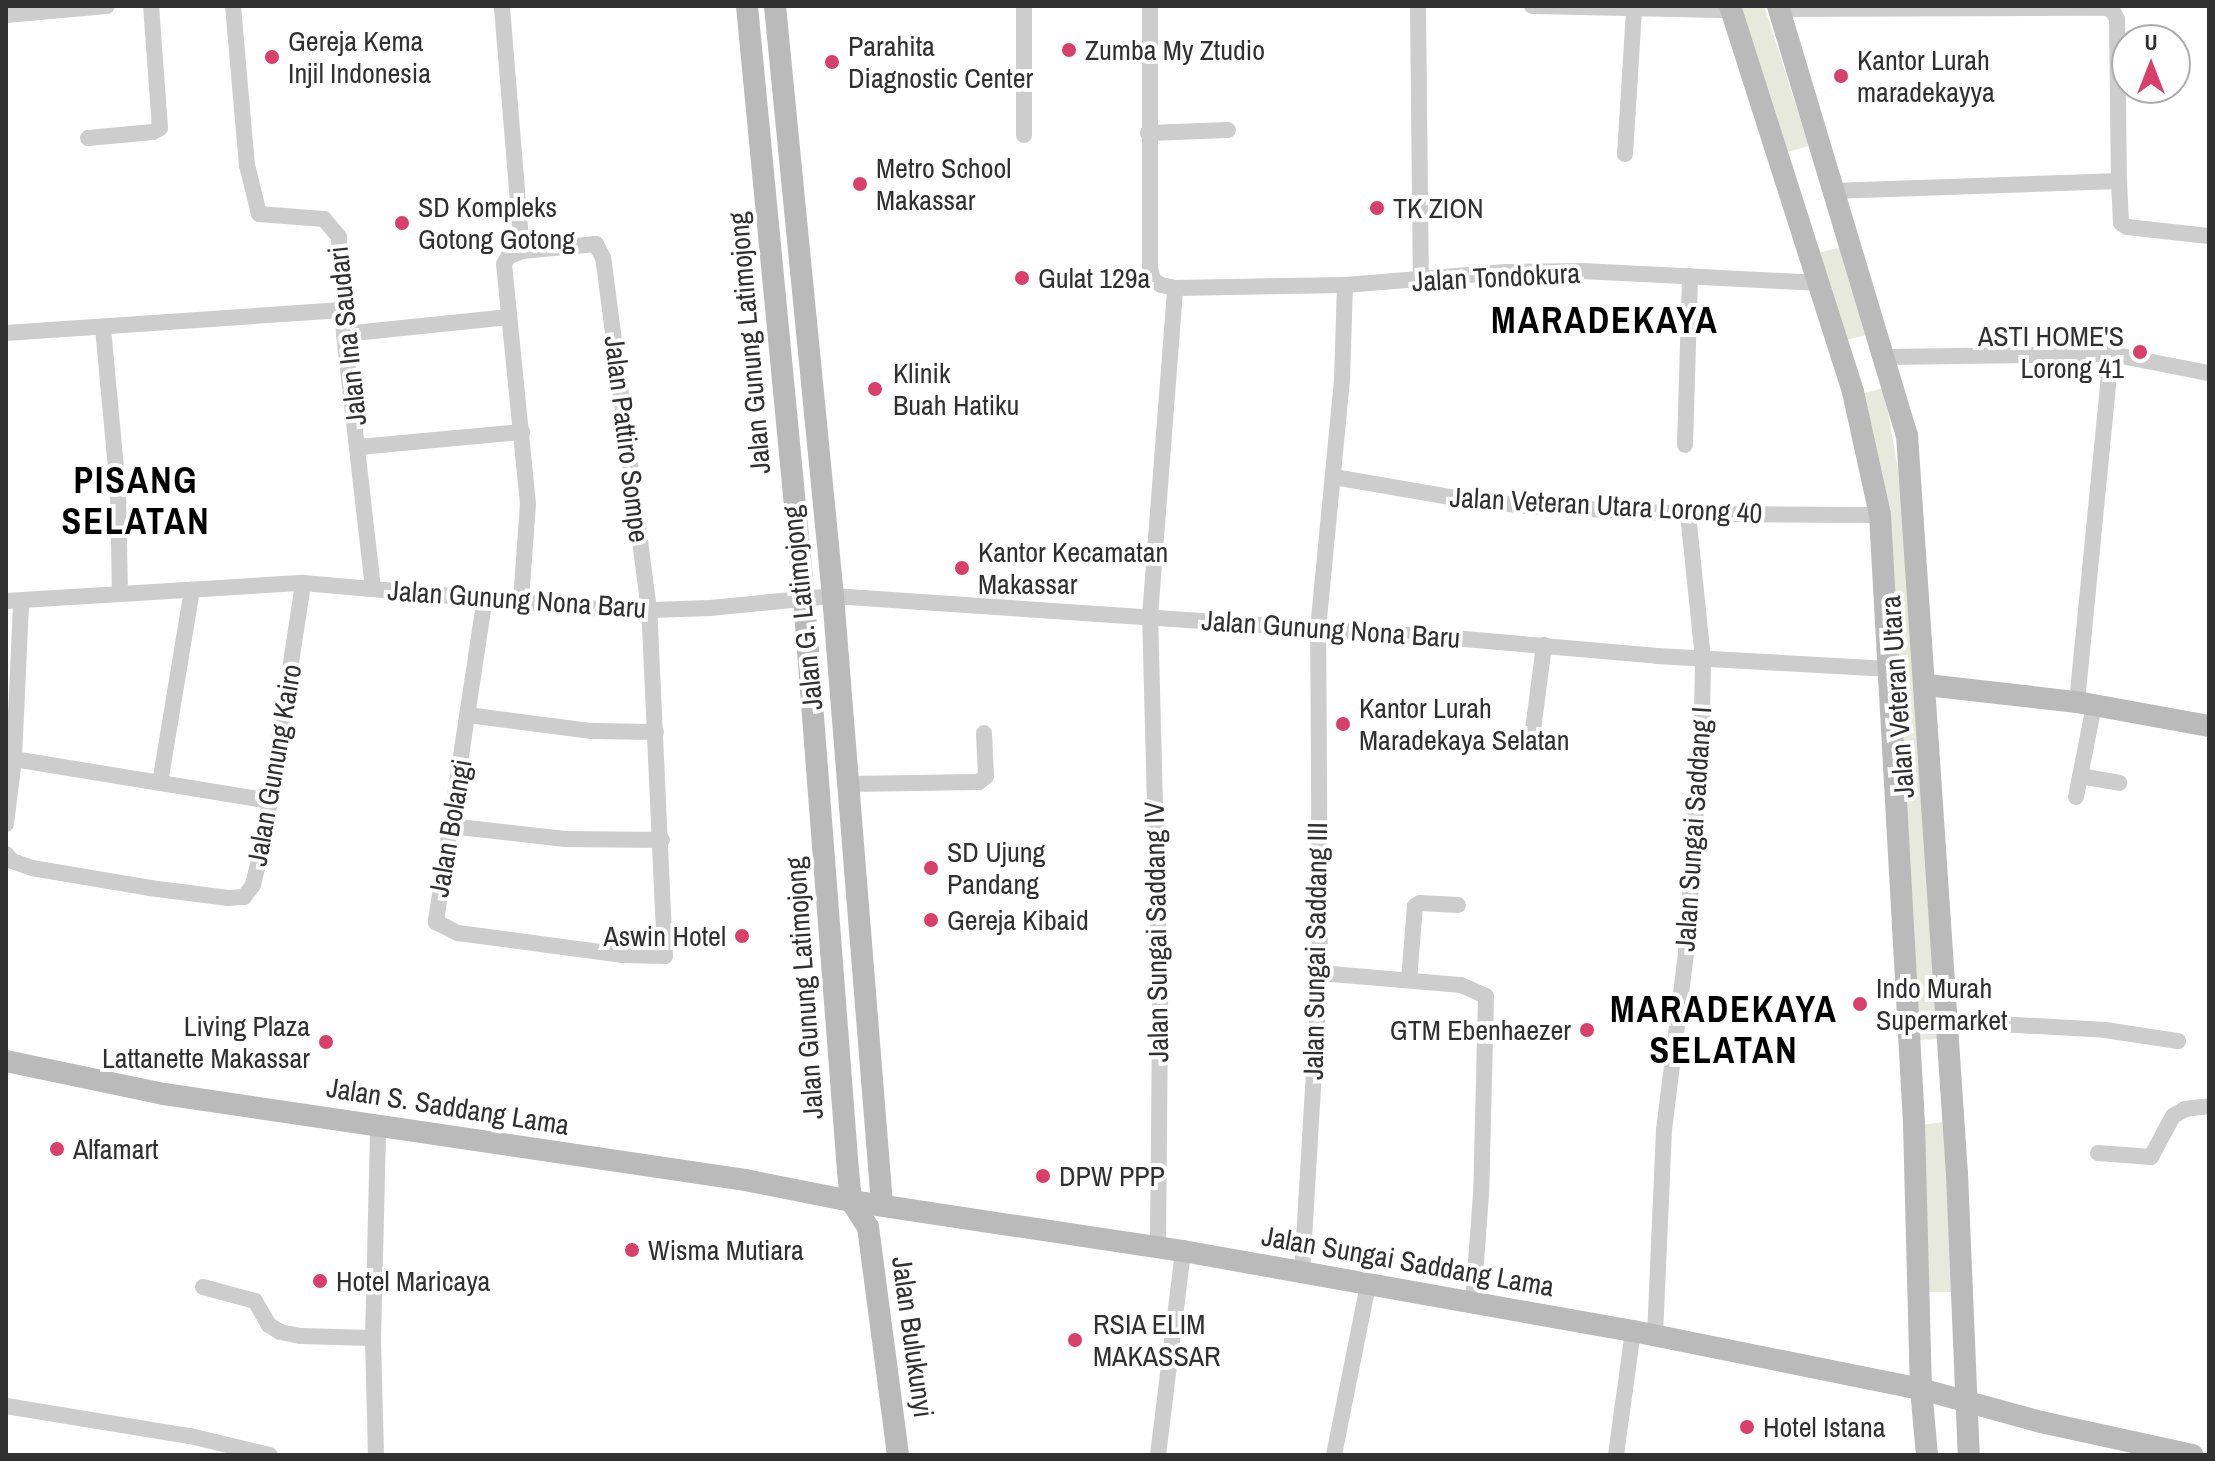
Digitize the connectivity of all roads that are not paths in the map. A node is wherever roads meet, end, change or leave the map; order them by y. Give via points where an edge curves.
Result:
1 (107, 6) edge
2 (151, 6) edge
3 (233, 6) edge
4 (502, 6) edge
5 (747, 6) edge
6 (775, 6) edge
7 (1024, 6) edge
8 (1150, 6) edge
9 (1418, 6) edge
10 (1532, 6) edge
11 (1731, 8) edge
12 (1778, 8) edge
13 (1634, 10) junction
14 (6, 15) edge
15 (1228, 130) dead end
16 (1148, 133) junction
17 (1024, 135) dead end
18 (88, 138) dead end
19 (1625, 154) dead end
20 (2119, 181) junction
21 (1832, 191) junction
22 (2209, 236) edge
23 (522, 251) junction
24 (1690, 276) junction
25 (1421, 280) junction
26 (1817, 283) junction
27 (1345, 285) junction
28 (1175, 288) junction
29 (342, 310) junction
30 (509, 317) junction
31 (103, 328) junction
32 (6, 333) edge
33 (344, 334) junction
34 (2111, 354) junction
35 (1884, 357) junction
36 (2209, 373) edge
37 (522, 432) junction
38 (1685, 445) dead end
39 (359, 447) junction
40 (1334, 477) junction
41 (1688, 514) junction
42 (1880, 515) junction
43 (303, 583) junction
44 (373, 588) junction
45 (192, 590) junction
46 (120, 593) junction
47 (833, 596) junction
48 (485, 597) junction
49 (804, 599) junction
50 (521, 601) junction
51 (14, 602) edge
52 (649, 610) junction
53 (1150, 616) junction
54 (1318, 629) junction
55 (1544, 645) junction
56 (1703, 659) junction
57 (1890, 669) junction
58 (1927, 685) junction
59 (2085, 703) junction
60 (468, 715) junction
61 (2209, 726) edge
62 (1533, 730) dead end
63 (656, 732) junction
64 (984, 733) dead end
65 (14, 759) junction
66 (2080, 776) junction
67 (160, 783) junction
68 (2119, 783) dead end
69 (849, 784) junction
70 (2076, 797) dead end
71 (270, 801) junction
72 (6, 824) edge
73 (450, 826) junction
74 (662, 840) junction
75 (6, 854) edge
76 (1458, 905) dead end
77 (665, 956) joint
78 (1320, 973) junction
79 (1409, 980) junction
80 (1946, 1021) junction
81 (2178, 1041) dead end
82 (1949, 1059) junction
83 (6, 1061) edge
84 (1910, 1062) junction
85 (1951, 1097) junction
86 (1913, 1101) junction
87 (2209, 1106) edge
88 (378, 1127) junction
89 (2098, 1153) dead end
90 (851, 1201) junction
91 (882, 1204) junction
92 (868, 1227) junction
93 (1158, 1248) junction
94 (1183, 1251) junction
95 (1302, 1273) junction
96 (1368, 1285) junction
97 (203, 1287) dead end
98 (1473, 1304) junction
99 (1644, 1333) junction
100 (373, 1338) junction
101 (1921, 1389) junction
102 (1966, 1403) junction
103 (6, 1406) edge
104 (270, 1455) edge
105 (376, 1455) edge
106 (898, 1455) edge
107 (1158, 1455) edge
108 (1334, 1455) edge
109 (1616, 1455) edge
110 (1927, 1455) edge
111 (1969, 1455) edge
112 (2192, 1455) edge

1 - 14 street
2 - 18 street via 160,128
3 - 29 street, Jalan Ina Saudari via 254,202 259,214 324,219 332,226 339,237
4 - 23 street
5 - 49 main road, Jalan Gunung Latimojong
6 - 47 main road, Jalan G. Latimojong
7 - 17 street
8 - 16 street
9 - 25 street
10 - 13 street
11 - 13 street
11 - 26 main road, Jalan Veteran Utara
12 - 20 street via 2112,10 2117,19
12 - 21 main road, Jalan Veteran Utara
13 - 19 street
15 - 16 street
16 - 28 street via 1150,267 1153,280
20 - 21 street
20 - 22 street via 2121,223 2127,227
21 - 35 main road, Jalan Veteran Utara
23 - 30 street via 504,264
23 - 52 street, Jalan Pattiro Sompe via 596,244 601,249
24 - 25 street, Jalan Tondokura via 1505,272
24 - 26 street, Jalan Tondokura
24 - 38 street
25 - 27 street, Jalan Tondokura
26 - 42 main road, Jalan Veteran Utara via 1865,439
27 - 28 street, Jalan Tondokura
27 - 40 street, Jalan Sungai Saddang III
28 - 53 street, Jalan Sungai Saddang IV
29 - 31 street
29 - 33 street, Jalan Ina Saudari
30 - 33 street
30 - 37 street
31 - 32 street
31 - 46 street via 118,491
33 - 39 street, Jalan Ina Saudari
34 - 35 street
34 - 36 street
34 - 59 street
35 - 58 main road, Jalan Veteran Utara via 1907,435
37 - 39 street
37 - 50 street via 529,533
39 - 44 street, Jalan Ina Saudari
40 - 41 street, Jalan Veteran Utara Lorong 40 via 1526,506
40 - 54 street, Jalan Sungai Saddang III
41 - 42 street, Jalan Veteran Utara Lorong 40
41 - 56 street, Jalan Sungai Saddang I
42 - 57 main road, Jalan Veteran Utara
43 - 44 street, Jalan Gunung Nona Baru
43 - 45 street, Jalan Gunung Nona Baru
43 - 71 street, Jalan Gunung Kairo
44 - 48 street, Jalan Gunung Nona Baru
45 - 46 street, Jalan Gunung Nona Baru
45 - 67 street
46 - 51 street, Jalan Gunung Nona Baru
47 - 49 street, Jalan Gunung Nona Baru
47 - 53 street, Jalan Gunung Nona Baru
47 - 69 main road, Jalan G. Latimojong
48 - 50 street, Jalan Gunung Nona Baru
48 - 60 street, Jalan Bolangi
49 - 52 street, Jalan Gunung Nona Baru
49 - 90 main road, Jalan Gunung Latimojong
50 - 52 street, Jalan Gunung Nona Baru
51 - 65 street
52 - 63 street, Jalan Pattiro Sompe
53 - 54 street, Jalan Gunung Nona Baru
53 - 93 street, Jalan Sungai Saddang IV via 1160,995
54 - 55 street, Jalan Gunung Nona Baru
54 - 78 street, Jalan Sungai Saddang III
55 - 56 street, Jalan Gunung Nona Baru
55 - 62 street
56 - 57 street, Jalan Gunung Nona Baru
56 - 99 street, Jalan Sungai Saddang I via 1691,899
57 - 84 main road, Jalan Veteran Utara
58 - 59 main road
58 - 80 main road, Jalan Veteran Utara
59 - 61 main road
59 - 66 street
60 - 63 street via 592,731
60 - 73 street, Jalan Bolangi
63 - 74 street, Jalan Pattiro Sompe
64 - 69 street via 986,776 979,782
65 - 67 street
65 - 72 street
66 - 68 street
66 - 70 street
67 - 71 street
69 - 91 main road, Jalan G. Latimojong
71 - 75 street, Jalan Gunung Kairo via 253,885 244,897 32,868
73 - 74 street via 565,839
73 - 77 street, Jalan Bolangi via 435,913 443,929 622,955
74 - 77 street, Jalan Pattiro Sompe
76 - 79 street via 1415,906
78 - 79 street
78 - 95 street, Jalan Sungai Saddang III
79 - 98 street via 1461,985 1486,996
80 - 81 street via 2105,1030
80 - 82 main road, Jalan Veteran Utara
82 - 84 main road
82 - 85 main road, Jalan Veteran Utara
83 - 88 main road, Jalan S. Saddang Lama via 164,1094
84 - 86 main road, Jalan Veteran Utara
85 - 86 main road
85 - 102 main road, Jalan Veteran Utara
86 - 101 main road, Jalan Veteran Utara
87 - 89 street via 2173,1116 2151,1157
88 - 90 main road, Jalan S. Saddang Lama via 745,1180
88 - 100 street
90 - 91 main road, Jalan S. Saddang Lama
90 - 92 main road, Jalan Bulukunyi
91 - 92 main road, Jalan Bulukunyi
91 - 93 main road, Jalan Sungai Saddang Lama
92 - 106 main road, Jalan Bulukunyi
93 - 94 main road, Jalan Sungai Saddang Lama
94 - 95 main road, Jalan Sungai Saddang Lama
94 - 107 street
95 - 96 main road, Jalan Sungai Saddang Lama
96 - 98 main road, Jalan Sungai Saddang Lama
96 - 108 street
97 - 100 street via 255,1301 269,1325 280,1332
98 - 99 main road, Jalan Sungai Saddang Lama
99 - 101 main road, Jalan Sungai Saddang Lama
99 - 109 street, Jalan Sungai Saddang I
100 - 105 street
101 - 102 main road, Jalan Sungai Saddang Lama
101 - 110 main road, Jalan Veteran Utara
102 - 111 main road, Jalan Veteran Utara
102 - 112 main road, Jalan Sungai Saddang Lama
103 - 104 street via 190,1436

